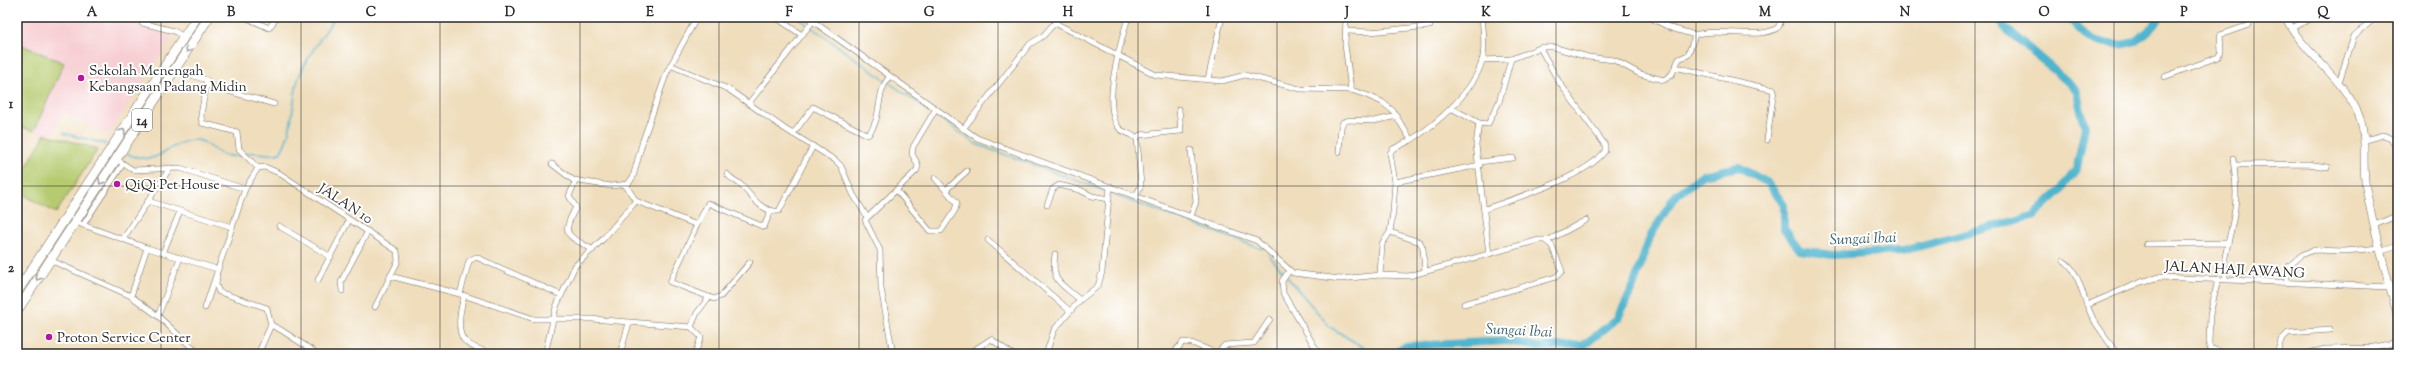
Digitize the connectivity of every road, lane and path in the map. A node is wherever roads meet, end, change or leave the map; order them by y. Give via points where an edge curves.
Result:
1 (197, 17) edge
2 (209, 17) edge
3 (245, 17) edge
4 (277, 17) edge
5 (697, 17) edge
6 (807, 17) edge
7 (1060, 17) edge
8 (1128, 17) edge
9 (1222, 17) edge
10 (1346, 17) edge
11 (1482, 17) edge
12 (1654, 17) edge
13 (1780, 17) edge
14 (2250, 17) edge
15 (2285, 17) edge
16 (2313, 17) edge
17 (2376, 17) edge
18 (778, 19) dead end
19 (813, 21) junction
20 (142, 23) dead end
21 (1055, 23) junction
22 (1430, 26) dead end
23 (2292, 28) junction
24 (1347, 31) junction
25 (802, 35) junction
26 (1695, 35) junction
27 (184, 37) junction
28 (1540, 48) junction
29 (1118, 56) junction
30 (1511, 59) junction
31 (1482, 60) junction
32 (670, 65) junction
33 (1675, 67) junction
34 (174, 70) junction
35 (2164, 77) dead end
36 (888, 78) junction
37 (1208, 79) junction
38 (2339, 82) junction
39 (207, 85) junction
40 (1351, 90) junction
41 (749, 103) junction
42 (274, 104) dead end
43 (1451, 108) junction
44 (1179, 109) dead end
45 (935, 110) junction
46 (1397, 116) junction
47 (1479, 123) junction
48 (963, 129) junction
49 (793, 134) junction
50 (1136, 138) junction
51 (1411, 140) junction
52 (1767, 140) dead end
53 (2365, 140) junction
54 (2394, 142) dead end
55 (813, 146) junction
56 (1191, 150) dead end
57 (1339, 152) dead end
58 (1513, 158) dead end
59 (2233, 158) dead end
60 (120, 161) junction
61 (552, 164) dead end
62 (1479, 164) junction
63 (2234, 165) junction
64 (2328, 167) dead end
65 (170, 168) junction
66 (258, 168) junction
67 (967, 171) dead end
68 (728, 174) dead end
69 (936, 178) dead end
70 (576, 180) junction
71 (1395, 182) junction
72 (626, 186) junction
73 (1110, 188) junction
74 (245, 189) junction
75 (946, 190) junction
76 (897, 191) junction
77 (1136, 196) junction
78 (1109, 198) junction
79 (148, 201) junction
80 (636, 201) junction
81 (87, 203) junction
82 (1048, 205) dead end
83 (1485, 209) junction
84 (771, 210) junction
85 (180, 211) junction
86 (2398, 215) edge
87 (1191, 216) junction
88 (867, 217) junction
89 (349, 220) junction
90 (1586, 220) dead end
91 (64, 222) junction
92 (79, 223) junction
93 (697, 225) junction
94 (279, 226) dead end
95 (2375, 226) junction
96 (232, 227) junction
97 (368, 231) junction
98 (1390, 232) junction
99 (123, 239) junction
100 (988, 240) dead end
101 (1547, 240) junction
102 (2228, 243) junction
103 (2146, 244) dead end
104 (2398, 246) edge
105 (147, 248) junction
106 (593, 250) junction
107 (2381, 250) junction
108 (163, 253) junction
109 (1055, 254) dead end
110 (1489, 254) junction
111 (331, 257) junction
112 (180, 258) junction
113 (50, 260) junction
114 (2063, 261) dead end
115 (750, 262) dead end
116 (216, 271) junction
117 (1425, 271) junction
118 (1288, 272) junction
119 (1380, 275) junction
120 (390, 276) junction
121 (2218, 279) junction
122 (2225, 279) junction
123 (318, 280) dead end
124 (2286, 283) junction
125 (2390, 286) junction
126 (18, 290) edge
127 (342, 291) dead end
128 (462, 295) junction
129 (561, 295) junction
130 (131, 296) junction
131 (709, 297) junction
132 (1080, 300) junction
133 (1464, 304) dead end
134 (2088, 305) junction
135 (375, 307) dead end
136 (205, 308) dead end
137 (17, 311) edge
138 (1070, 311) junction
139 (158, 316) junction
140 (2398, 318) edge
141 (554, 319) junction
142 (1270, 319) dead end
143 (629, 323) junction
144 (271, 325) junction
145 (691, 327) junction
146 (2330, 330) dead end
147 (2398, 342) edge
148 (315, 352) dead end
149 (199, 354) edge
150 (258, 354) edge
151 (492, 354) edge
152 (545, 354) edge
153 (620, 354) edge
154 (695, 354) edge
155 (893, 354) edge
156 (968, 354) edge
157 (1012, 354) edge
158 (1046, 354) edge
159 (1174, 354) edge
160 (1216, 354) edge
161 (1319, 354) edge
162 (2117, 354) edge
163 (2227, 354) edge
164 (2277, 354) edge
165 (2304, 354) edge

1 - 27 highway, 14
2 -> 34 highway, 14
3 - 4 street via 269,28
5 - 32 street
6 - 19 street
7 - 21 street
8 - 29 street
9 - 37 street
10 - 24 street
11 - 31 street
12 - 26 street via 1653,19 1671,28
13 - 26 street via 1777,28 1765,33 1707,32
14 - 35 street via 2249,26 2220,35 2221,52 2218,57
15 - 23 main road
16 - 23 street
17 - 38 street via 2354,36
18 - 25 street
19 - 25 street
19 - 36 street
20 - 27 street via 174,31
21 - 29 street
21 - 48 street via 1043,36 1030,44
22 - 24 street via 1370,32
23 - 38 main road
24 - 40 street via 1345,45
25 - 41 street
26 - 33 street via 1688,55 1679,59
91 -> 27 highway, 14
28 - 30 street
28 - 33 street via 1553,47 1588,57 1614,60 1640,74 1661,80 1668,78
28 - 83 street via 1559,82 1605,145 1605,151 1583,169 1533,193
29 - 37 street via 1152,74
29 - 50 street via 1111,103 1119,128
30 - 31 street
30 - 47 street via 1500,102 1488,124
31 - 43 street via 1470,84
32 - 41 street via 728,89
32 - 72 street via 642,140 634,177
33 - 52 street via 1774,90
34 - 39 street via 203,78 207,80
34 - 60 highway, 14
36 - 45 street
36 - 49 street via 882,86 877,115 868,135 813,107
37 - 40 street via 1222,81 1245,75 1300,89
38 - 53 main road via 2357,111
39 - 42 street
39 - 66 street via 202,122 208,126 237,132 240,151
40 - 46 street via 1377,100
41 - 49 street
43 - 47 street
43 - 51 street via 1433,126
44 - 50 street via 1181,131 1140,135
45 - 48 street
45 - 76 street via 912,150 913,158 918,165 917,170
46 - 51 street
46 - 57 street via 1374,121 1343,122
47 - 62 street via 1476,140
48 - 73 street via 985,142
49 - 55 street
50 - 77 street via 1141,182
51 - 71 street via 1390,153
53 - 54 street via 2383,135
53 - 95 main road via 2365,186
55 - 84 street via 781,210
55 - 88 street via 840,164 853,194
56 - 87 street via 1196,202
58 - 62 street
59 - 63 street
60 - 65 street via 137,171
60 -> 81 highway, 14
60 - 92 street
61 - 70 street via 568,178
62 - 71 street
62 - 83 street
63 - 64 street via 2308,164
63 - 102 street via 2238,196
65 - 74 street via 180,168
65 - 79 street
66 - 74 street
66 - 89 street, JALAN 10 via 265,167 279,173
67 - 75 street
68 - 84 street via 740,184 750,198
69 - 75 street
70 - 72 street
70 - 106 street via 569,196 576,207 567,223 566,231 569,236
71 - 98 street
72 - 80 street
73 - 77 street
73 - 78 street
74 - 96 street
75 - 76 street via 956,201 956,208 944,229 933,232
76 - 88 street
77 - 87 street
78 - 82 street via 1092,196 1059,185 1053,189
78 - 132 street via 1098,286
79 - 85 street
79 - 99 street
80 - 93 street
80 - 106 street
81 - 91 highway via 71,221
81 - 92 highway, 14
83 - 110 street
84 - 93 street via 764,227 708,203
85 - 96 street
85 - 108 street
86 - 95 street
87 - 118 street via 1258,241
88 - 155 street via 865,223 880,250 881,288
89 - 97 street, JALAN 10
89 - 111 street
90 - 101 street
91 - 126 highway, 14
92 - 99 street
92 - 113 highway, 14
93 - 131 street via 670,282
94 - 111 street
95 - 107 main road
96 - 116 street
97 - 120 street, JALAN 10 via 397,251 398,260
97 - 127 street via 342,282
98 - 117 street via 1420,242
98 - 119 street via 1382,244
99 - 105 street
100 - 138 street
101 - 110 street
101 - 133 street via 1556,252 1562,271 1560,274
102 - 103 street
102 - 122 street
104 - 107 street
105 - 108 street
105 - 130 street
106 - 129 street via 575,266
107 - 124 street via 2310,250 2289,266
107 - 125 main road
108 - 112 street
109 - 132 street via 1055,277
110 - 117 street
111 - 123 street
112 - 116 street
112 - 139 street
113 - 130 street
113 -> 137 highway, 14
114 - 134 street via 2076,277
115 - 131 street via 721,296 714,299
116 - 136 street
116 - 144 street via 219,292 265,305
117 - 119 street via 1399,276
118 - 119 street via 1340,279
118 - 161 street via 1282,285 1283,293
120 - 128 street
120 - 135 street, JALAN 10
121 - 122 street, JALAN HAJI AWANG
121 - 134 street, JALAN HAJI AWANG via 2154,278
121 - 163 street via 2210,315 2209,344 2210,348
122 - 124 street, JALAN HAJI AWANG
124 - 125 street, JALAN HAJI AWANG
125 - 140 main road
128 - 129 street via 470,261 476,257
128 - 141 street via 529,318
128 - 151 street via 463,338 467,343
129 - 141 street
130 - 139 street
131 - 145 street via 697,313
132 - 138 street
134 - 162 street via 2093,319
138 - 158 street via 1054,330
139 - 149 street
141 - 143 street via 592,319
141 - 152 street
142 - 160 street via 1254,343 1225,345
143 - 145 street
143 - 153 street
144 - 148 street
144 - 150 street
145 - 154 street via 701,337
146 - 164 street via 2288,333 2281,340
147 - 165 street via 2369,348 2325,348
156 - 157 street via 991,339
159 - 160 street via 1183,342 1192,343

